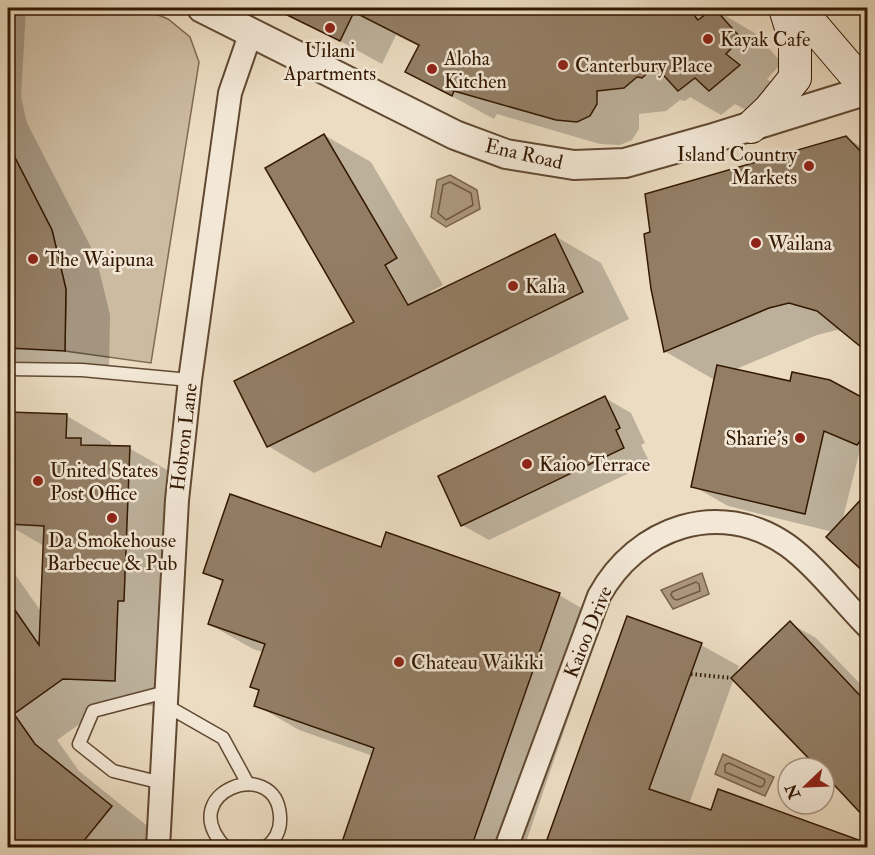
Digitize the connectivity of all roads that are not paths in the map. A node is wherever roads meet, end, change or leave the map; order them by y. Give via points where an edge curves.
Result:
1 (202, 8) edge
2 (784, 8) edge
3 (798, 8) edge
4 (251, 32) junction
5 (867, 90) edge
6 (751, 127) junction
7 (8, 369) edge
8 (190, 380) junction
9 (867, 627) edge
10 (167, 699) junction
11 (162, 783) junction
12 (248, 784) junction
13 (158, 848) edge
14 (226, 848) edge
15 (265, 848) edge
16 (506, 848) edge

1 - 4 street, Ena Road
2 - 6 main road via 795,41 795,78
3 - 5 main road
4 - 6 street, Ena Road via 455,135 506,154 574,165 625,163
4 - 8 street, Hobron Lane via 230,93
5 - 6 street, Ena Road
7 - 8 lane via 82,370
8 - 10 street, Hobron Lane via 177,501
9 - 16 street, Kaioo Drive via 800,556 763,532 734,524 704,523 675,529 648,541 615,571 598,599
10 - 11 street, Hobron Lane
10 - 11 lane via 93,711 79,744 113,771
10 - 12 lane via 223,738
11 - 13 street, Hobron Lane
12 - 14 lane via 227,789 213,807 213,829
12 - 15 lane via 269,793 280,813 276,836

